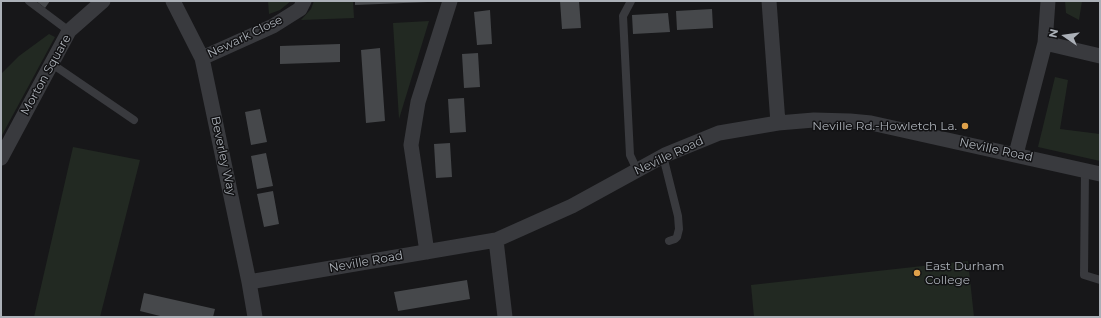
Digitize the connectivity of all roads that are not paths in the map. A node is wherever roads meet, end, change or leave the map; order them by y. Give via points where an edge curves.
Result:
1 (29, 1) edge
2 (103, 1) edge
3 (173, 1) edge
4 (304, 1) edge
5 (450, 1) edge
6 (631, 1) edge
7 (769, 1) edge
8 (1048, 1) edge
9 (69, 31) junction
10 (1045, 43) junction
11 (1100, 56) edge
12 (202, 58) junction
13 (52, 64) junction
14 (134, 120) dead end
15 (778, 124) junction
16 (1016, 154) junction
17 (663, 156) junction
18 (1, 158) edge
19 (636, 170) junction
20 (1085, 170) junction
21 (1100, 174) edge
22 (496, 240) junction
23 (669, 241) dead end
24 (427, 252) junction
25 (1100, 280) edge
26 (250, 282) junction
27 (255, 317) edge
28 (505, 317) edge

1 - 9 lane
2 - 9 street, Morton Square
3 - 12 street, Beverley Way
4 - 12 street, Newark Close via 300,9 273,26
5 - 24 street via 418,102 411,145
6 - 19 lane via 623,16 630,155
7 - 15 street
8 - 10 street
9 - 13 street, Morton Square
10 - 11 street
10 - 16 street
12 - 26 street, Beverley Way
13 - 14 lane
13 - 18 street, Morton Square
15 - 16 street, Neville Road via 814,120 871,123
15 - 17 street, Neville Road via 719,133
16 - 20 street, Neville Road
17 - 19 street, Neville Road
17 - 23 lane via 679,229 675,240
19 - 22 street, Neville Road via 572,206
20 - 21 street, Neville Road
20 - 25 lane via 1084,275
22 - 24 street, Neville Road
22 - 28 street
24 - 26 street, Neville Road
26 - 27 street, Beverley Way

